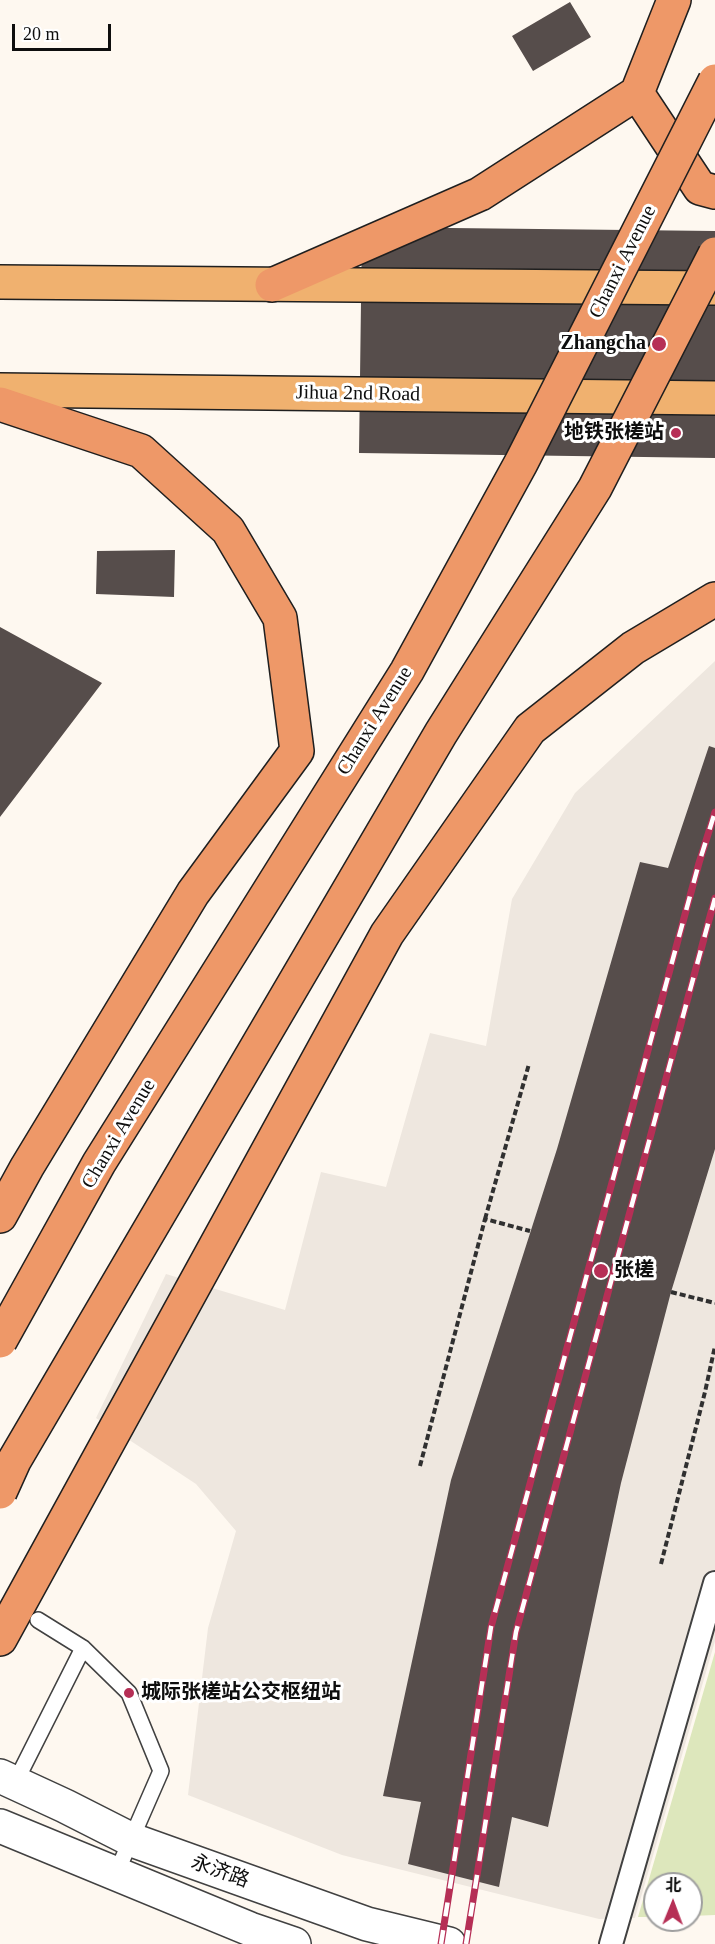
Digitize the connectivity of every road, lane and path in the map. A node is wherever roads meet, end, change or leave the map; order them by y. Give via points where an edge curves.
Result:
1 (674, 0) edge
2 (715, 81) edge
3 (637, 93) junction
4 (715, 192) edge
5 (715, 254) edge
6 (0, 282) edge
7 (272, 285) junction
8 (715, 288) edge
9 (0, 390) edge
10 (715, 398) edge
11 (0, 404) edge
12 (715, 598) edge
13 (529, 1064) dead end
14 (0, 1216) edge
15 (485, 1219) junction
16 (530, 1231) dead end
17 (671, 1292) dead end
18 (715, 1303) edge
19 (0, 1341) edge
20 (715, 1346) edge
21 (420, 1466) dead end
22 (0, 1492) edge
23 (661, 1564) dead end
24 (715, 1583) edge
25 (38, 1620) dead end
26 (0, 1639) edge
27 (83, 1648) junction
28 (7, 1779) edge
29 (0, 1826) edge
30 (132, 1840) junction
31 (116, 1874) junction
32 (365, 1934) edge
33 (294, 1944) edge
34 (449, 1944) edge
35 (611, 1944) edge

1 - 3 highway
2 - 19 highway, Chanxi Avenue, bridge via 520,463 407,671 99,1162
3 - 4 highway via 700,188
3 - 7 highway via 480,194
5 - 22 highway, bridge via 595,488 441,733 20,1451
6 - 7 main road
7 - 8 main road
9 - 10 main road, Jihua 2nd Road
11 - 14 highway via 141,451 228,530 280,618 297,752 193,893
12 - 26 highway via 633,648 530,729 387,934
13 - 15 path
15 - 16 path
15 - 21 path
17 - 18 path
20 - 23 path
24 - 35 street
25 - 27 lane
27 - 28 lane
27 - 30 lane via 129,1693 160,1771
28 - 30 street, 永济路
29 - 31 street, 永济路
30 - 31 lane
30 - 32 street, 永济路
31 - 33 street, 永济路
32 - 34 street, 永济路

